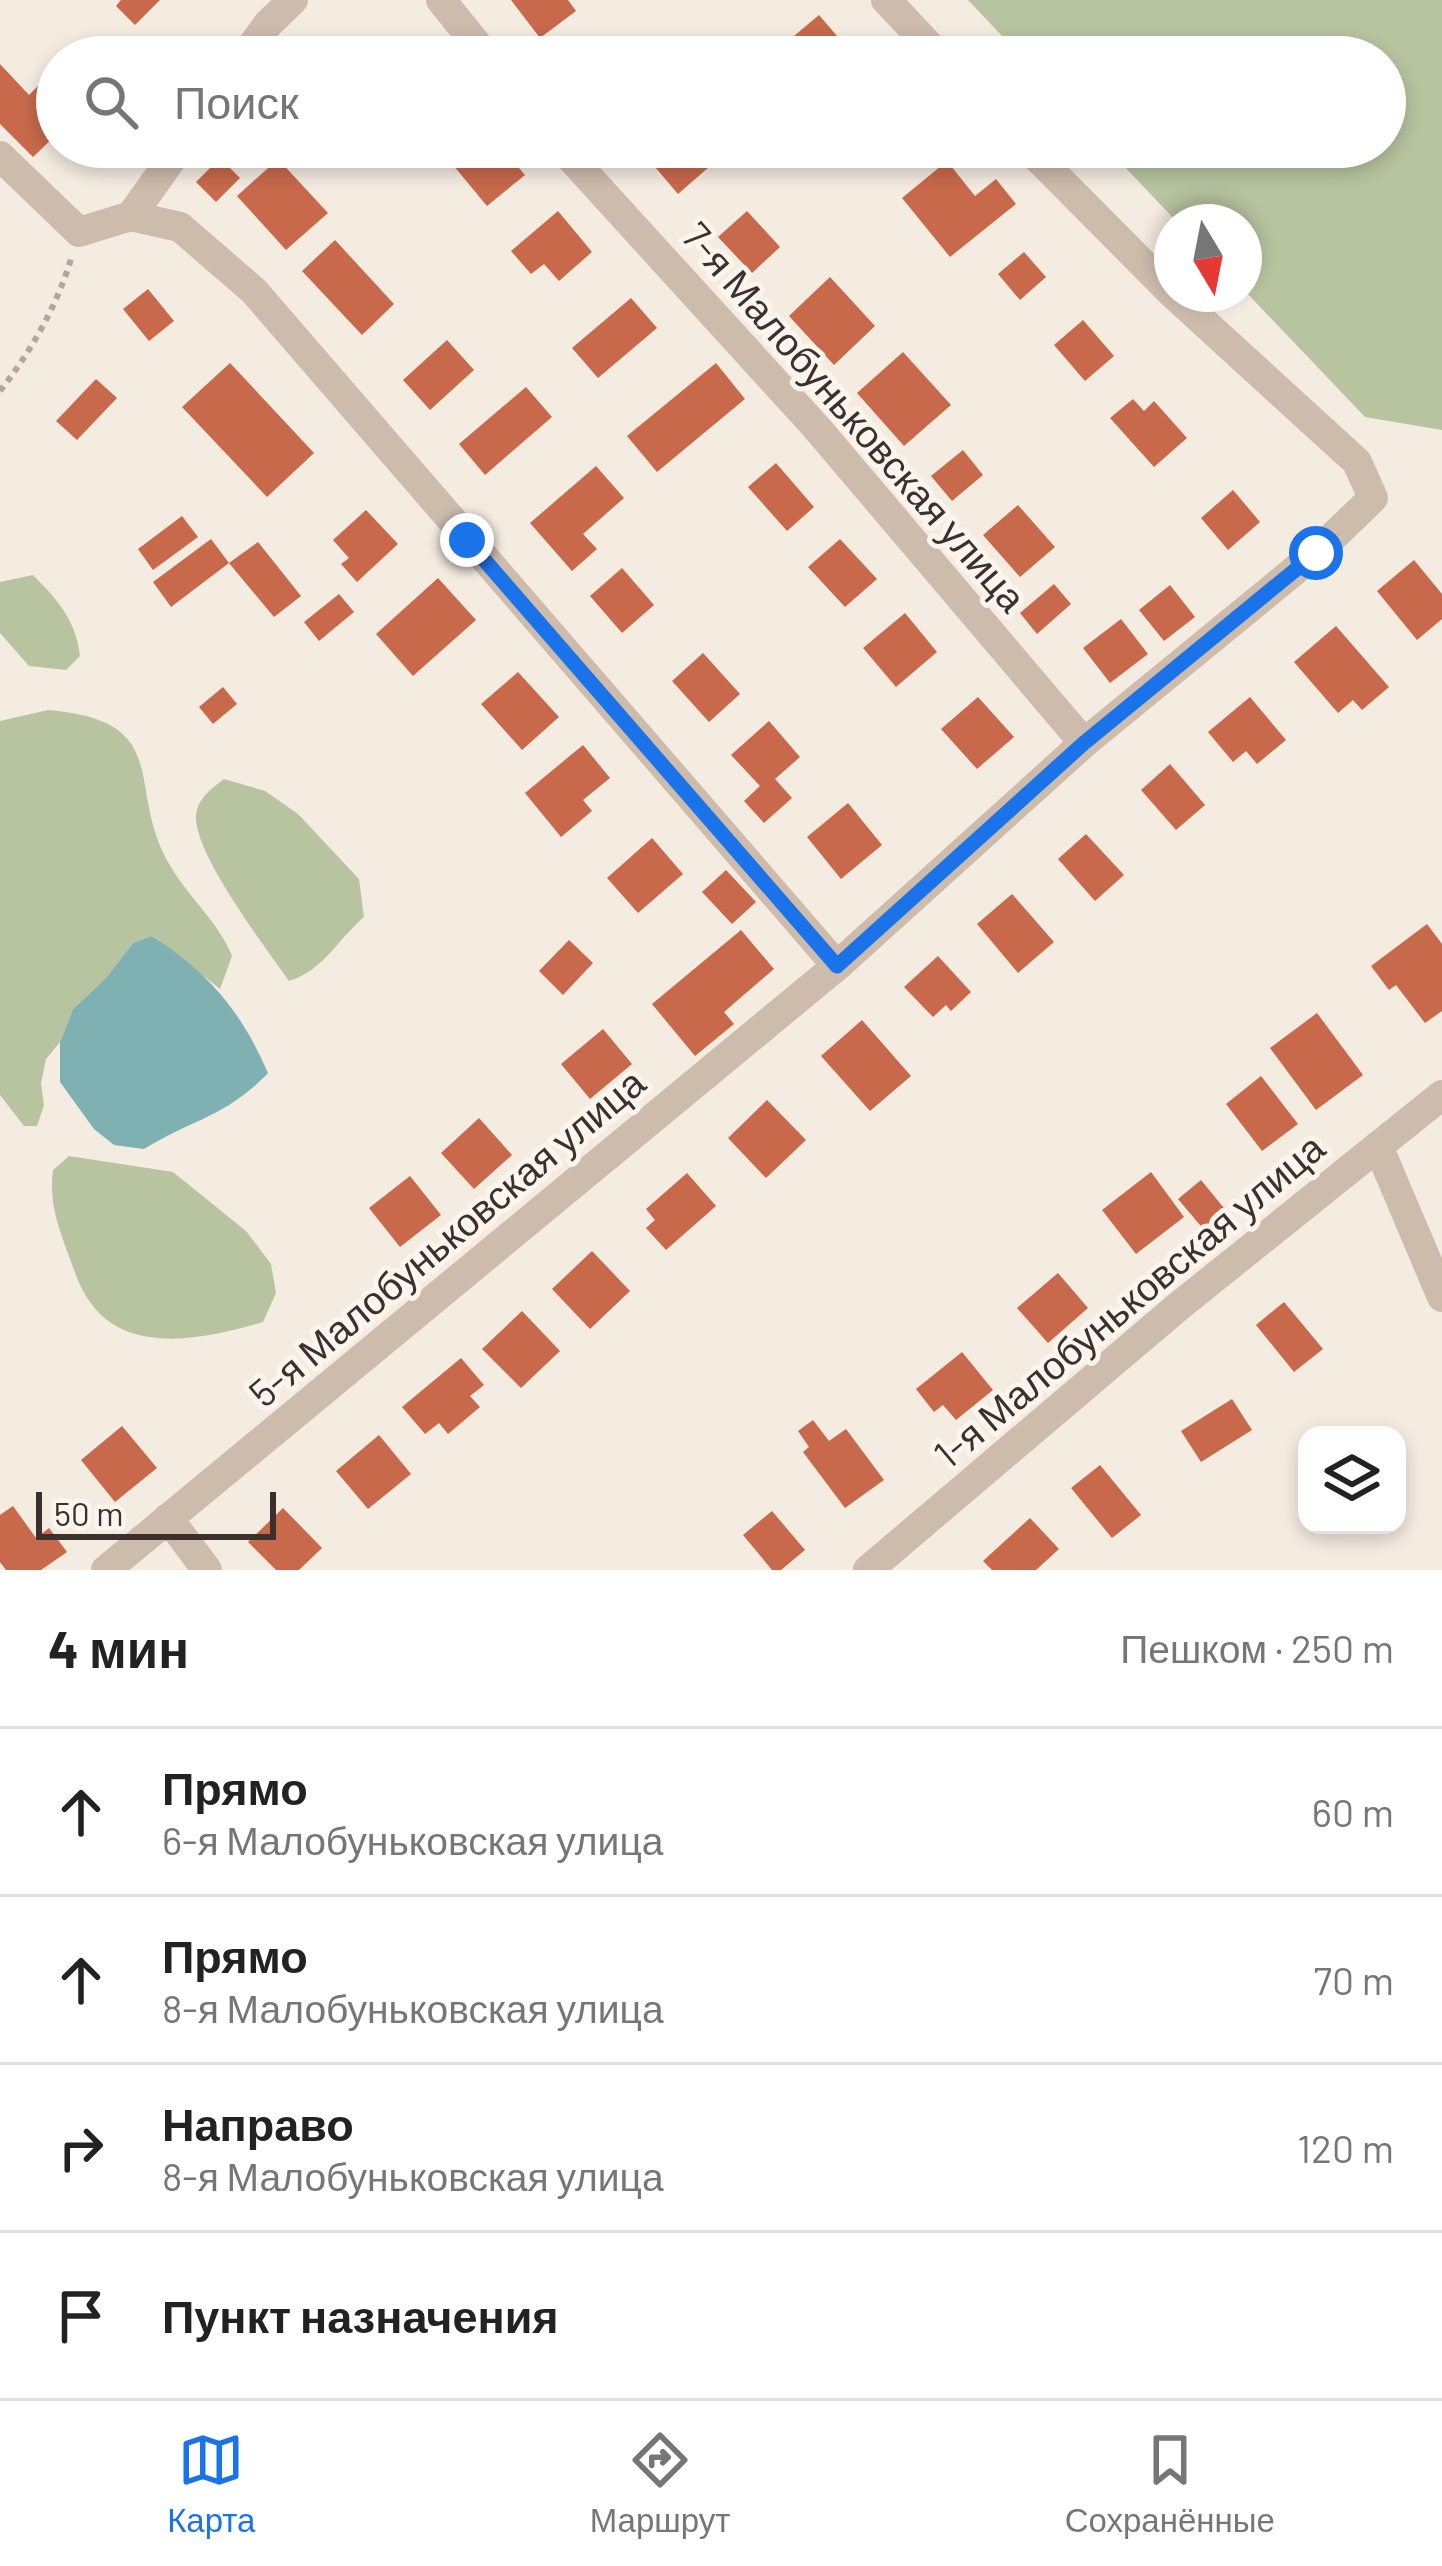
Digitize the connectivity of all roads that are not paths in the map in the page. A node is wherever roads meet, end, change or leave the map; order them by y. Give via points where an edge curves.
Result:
1 (293, 0) edge
2 (440, 0) edge
3 (886, 0) edge
4 (259, 36) edge
5 (470, 36) edge
6 (920, 36) edge
7 (0, 156) edge
8 (165, 168) edge
9 (580, 168) edge
10 (1048, 168) edge
11 (131, 216) junction
12 (1154, 275) edge
13 (1194, 312) edge
14 (1084, 743) junction
15 (837, 966) junction
16 (1442, 1095) edge
17 (1378, 1146) junction
18 (1442, 1297) edge
19 (167, 1518) junction
20 (106, 1570) edge
21 (207, 1570) edge
22 (868, 1570) edge

1 - 4 street
2 - 5 street
3 - 6 street
7 - 11 street via 79,232
8 - 11 street
9 - 14 street, 7-я Малобуньковская улица via 831,444
10 - 12 street
11 - 15 street via 180,226 254,291
13 - 14 street, 5-я Малобуньковская улица via 1357,463 1373,498
14 - 15 street, 5-я Малобуньковская улица
15 - 19 street, 5-я Малобуньковская улица
16 - 17 street, 1-я Малобуньковская улица
17 - 18 street
17 - 22 street, 1-я Малобуньковская улица
19 - 20 street, 5-я Малобуньковская улица
19 - 21 street

